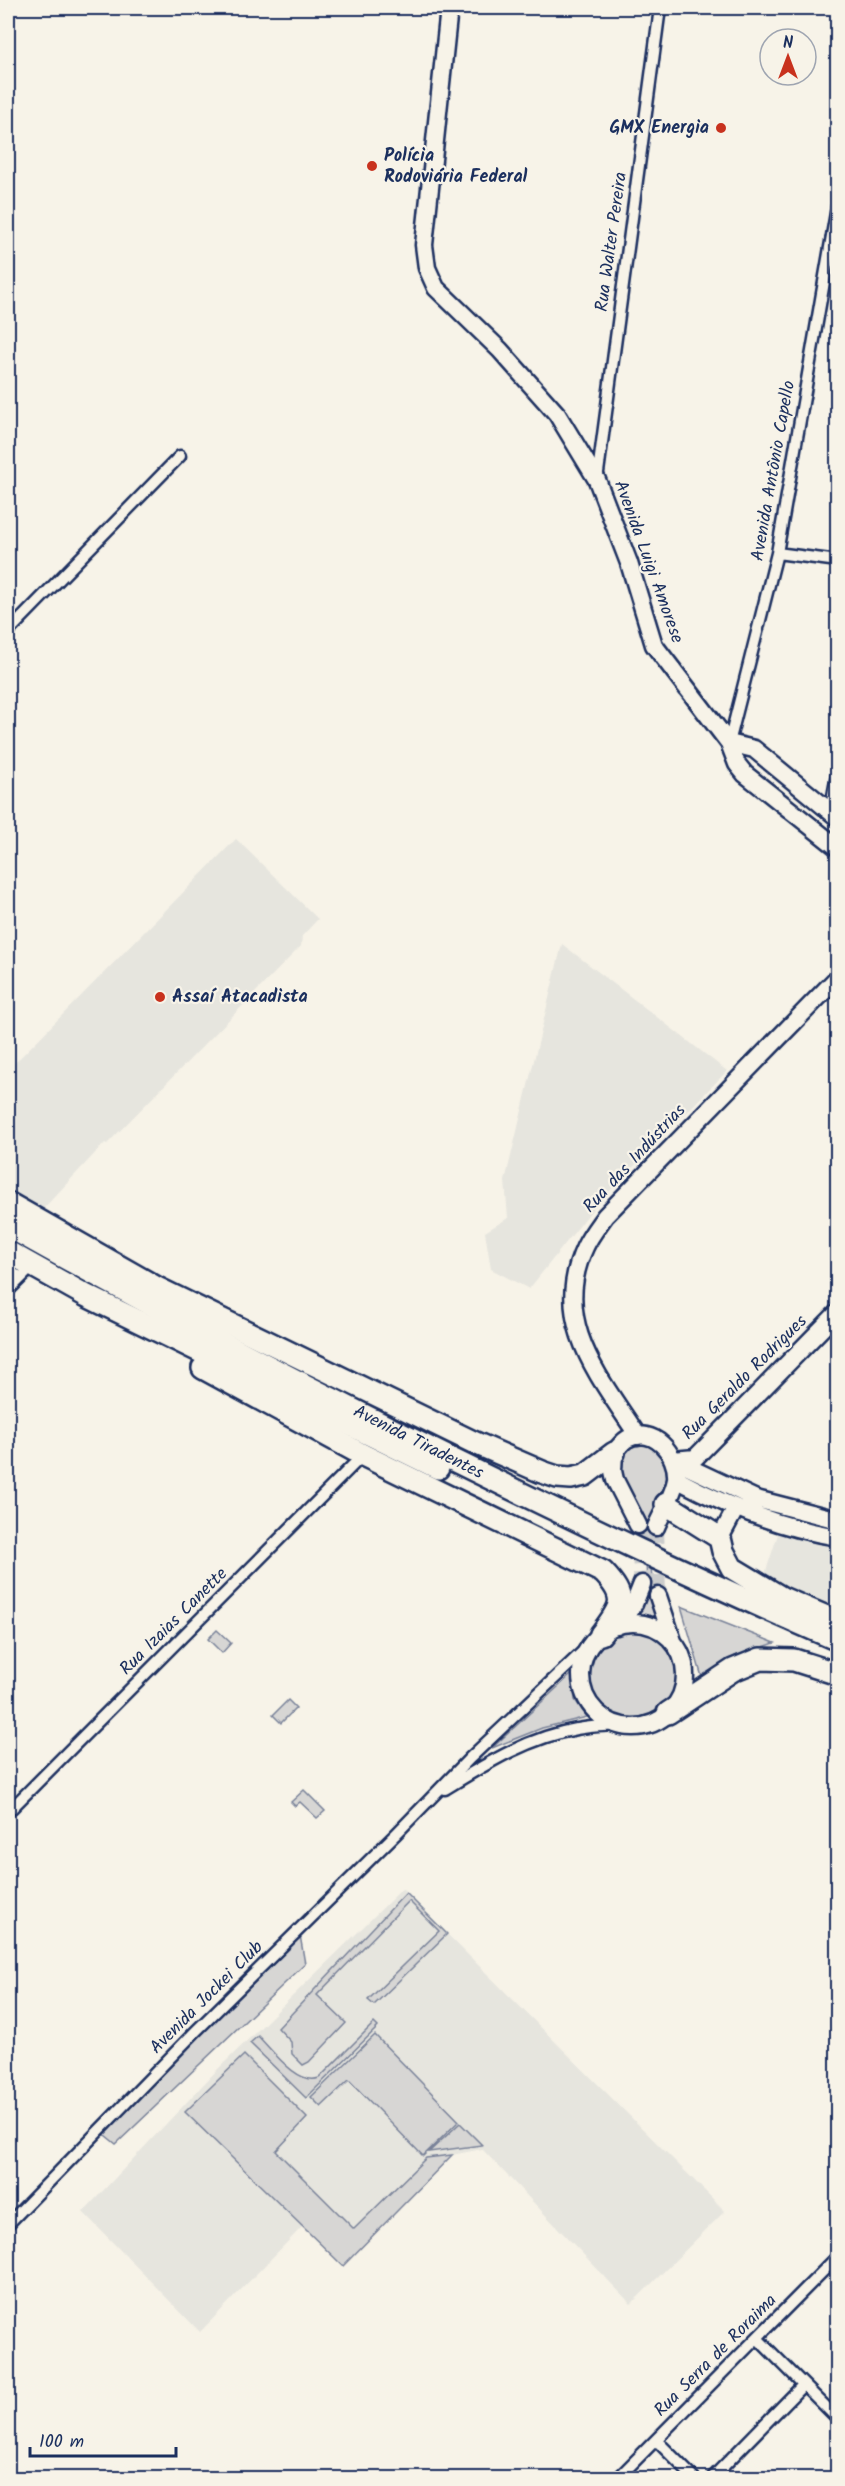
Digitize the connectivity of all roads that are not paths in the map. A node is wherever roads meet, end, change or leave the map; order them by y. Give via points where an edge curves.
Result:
1 (449, 8) edge
2 (660, 8) edge
3 (837, 201) edge
4 (180, 456) dead end
5 (597, 480) junction
6 (777, 553) junction
7 (837, 561) edge
8 (8, 633) edge
9 (729, 743) junction
10 (837, 769) edge
11 (834, 815) edge
12 (837, 848) edge
13 (837, 977) edge
14 (8, 1203) edge
15 (8, 1226) edge
16 (8, 1252) edge
17 (27, 1271) junction
18 (8, 1272) edge
19 (159, 1289) junction
20 (8, 1291) edge
21 (85, 1295) junction
22 (837, 1312) edge
23 (249, 1359) junction
24 (638, 1436) junction
25 (614, 1453) junction
26 (363, 1455) junction
27 (673, 1460) junction
28 (676, 1479) junction
29 (666, 1504) junction
30 (736, 1508) junction
31 (837, 1520) edge
32 (638, 1525) tunnel mouth
33 (656, 1527) tunnel mouth
34 (837, 1537) edge
35 (720, 1538) junction
36 (642, 1584) tunnel mouth
37 (658, 1596) tunnel mouth
38 (837, 1622) edge
39 (603, 1635) junction
40 (837, 1640) edge
41 (673, 1642) junction
42 (837, 1654) edge
43 (837, 1674) edge
44 (668, 1713) junction
45 (619, 1725) junction
46 (432, 1797) junction
47 (8, 1812) edge
48 (8, 2224) edge
49 (837, 2256) edge
50 (757, 2338) junction
51 (803, 2385) junction
52 (837, 2419) edge
53 (656, 2440) junction
54 (618, 2478) edge
55 (694, 2478) edge
56 (712, 2478) edge

1 - 5 street, Avenida Luigi Amorese via 424,245 427,268 436,288 500,350 557,414
2 - 5 street, Rua Walter Pereira
3 - 6 street, Avenida Antônio Capello
4 - 8 street
5 - 9 street, Avenida Luigi Amorese via 629,563 654,645
6 - 7 street
6 - 9 street, Avenida Antônio Capello
9 - 11 street via 754,749
9 - 12 street, Avenida Luigi Amorese via 745,774
10 - 11 street
13 - 24 street, Rua das Indústrias via 605,1216 585,1245 573,1288 578,1335
14 - 19 highway
15 - 23 highway, Avenida Tiradentes
16 - 17 highway, Avenida Tiradentes
17 - 18 street
17 - 20 street
17 - 21 highway, Avenida Tiradentes
19 - 23 highway
19 - 25 highway via 542,1472 571,1478 585,1474
21 - 26 highway via 144,1336
21 - 42 highway, Avenida Tiradentes via 626,1558
22 - 27 street, Rua Geraldo Rodrigues via 695,1458
23 - 40 highway, Avenida Tiradentes via 613,1538
24 - 25 street via 626,1440
24 - 27 street via 662,1443
25 - 32 street via 615,1480
26 - 39 highway via 603,1572 617,1587 619,1601 618,1611
26 - 47 street, Rua Izaias Canette
27 - 28 street
27 - 31 street via 756,1499
28 - 29 street
28 - 30 street
29 - 33 street
29 - 35 highway
30 - 34 street
30 - 35 street
35 - 38 highway via 732,1568 782,1598
36 - 39 street via 634,1604
37 - 41 street
39 - 41 street via 627,1624 648,1625
39 - 45 street via 587,1652 581,1671 584,1691 601,1716
39 - 46 street, Avenida Jockei Club
41 - 44 street via 683,1659 685,1679 680,1698
43 - 44 highway via 794,1659 760,1659 733,1670
44 - 45 street via 645,1725
45 - 46 street, Avenida Jockei Club via 575,1729 532,1742 496,1758
46 - 48 street, Avenida Jockei Club
49 - 50 street, Rua Serra de Roraima
50 - 51 street
50 - 53 street, Rua Serra de Roraima
51 - 52 street
51 - 56 street
53 - 54 street, Rua Serra de Roraima
53 - 55 street

